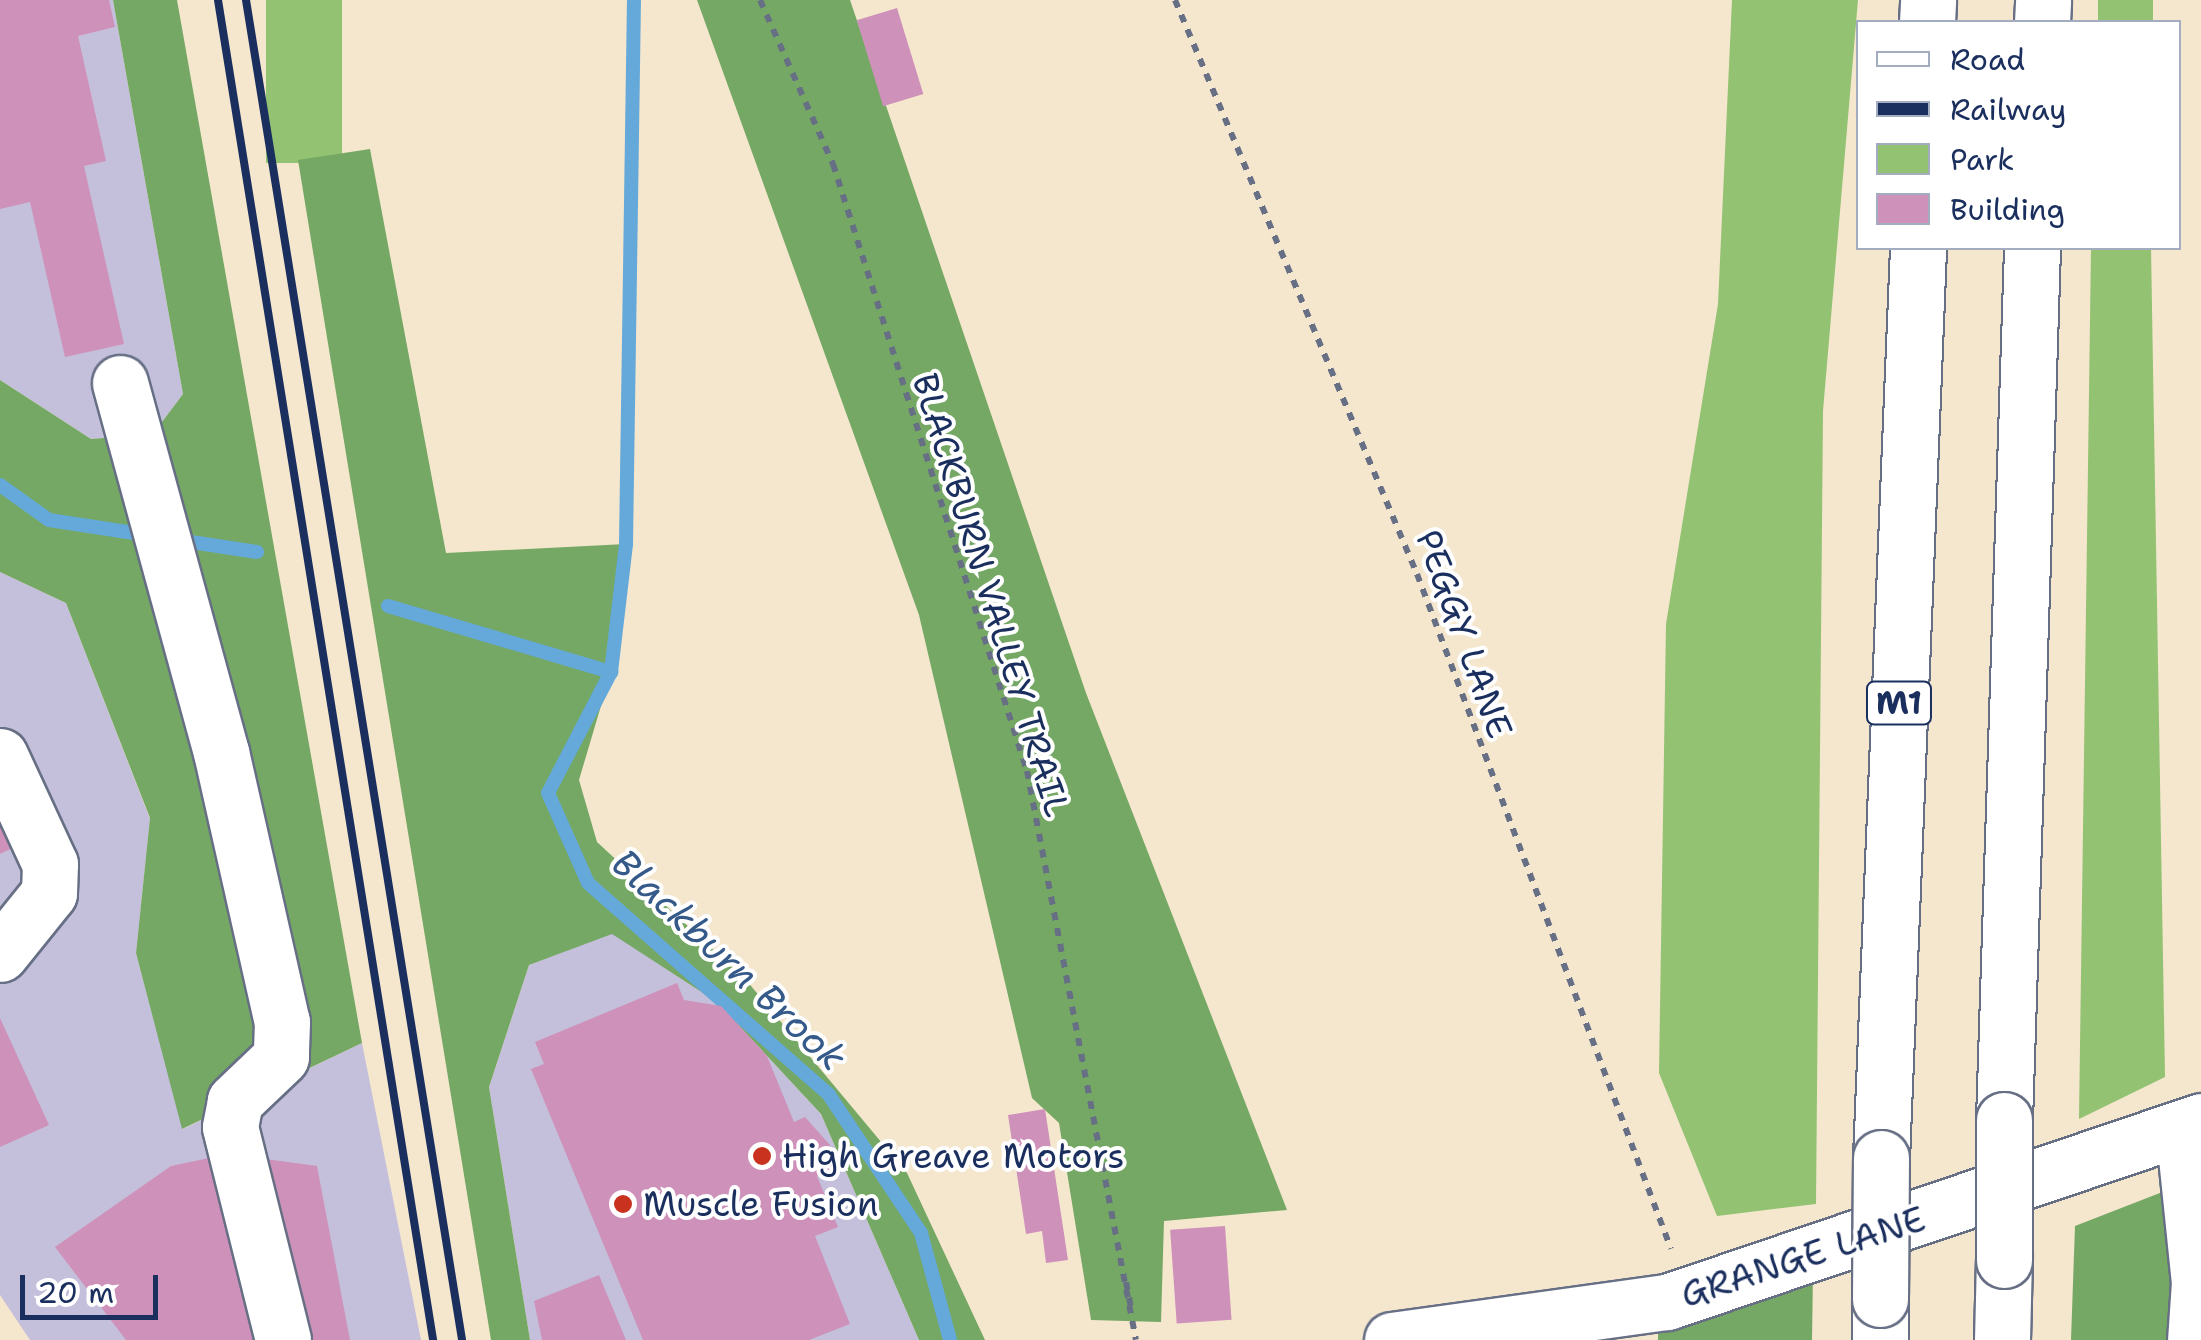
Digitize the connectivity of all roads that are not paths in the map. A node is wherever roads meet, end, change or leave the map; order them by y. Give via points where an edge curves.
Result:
1 (1918, 250) edge
2 (2032, 250) edge
3 (120, 383) dead end
4 (0, 756) edge
5 (0, 954) edge
6 (2192, 1125) edge
7 (1880, 1319) edge
8 (1482, 1335) edge
9 (284, 1340) edge
10 (1392, 1340) edge
11 (2002, 1340) edge
12 (2195, 1340) edge

1 - 7 main road, M1, bridge via 1880,1158
2 - 11 main road, bridge
3 - 9 main road via 282,1022 281,1057 234,1101 230,1126
4 - 5 main road via 50,864 49,894
6 - 8 main road, GRANGE LANE via 1686,1293
6 - 12 main road
8 - 10 main road, GRANGE LANE

